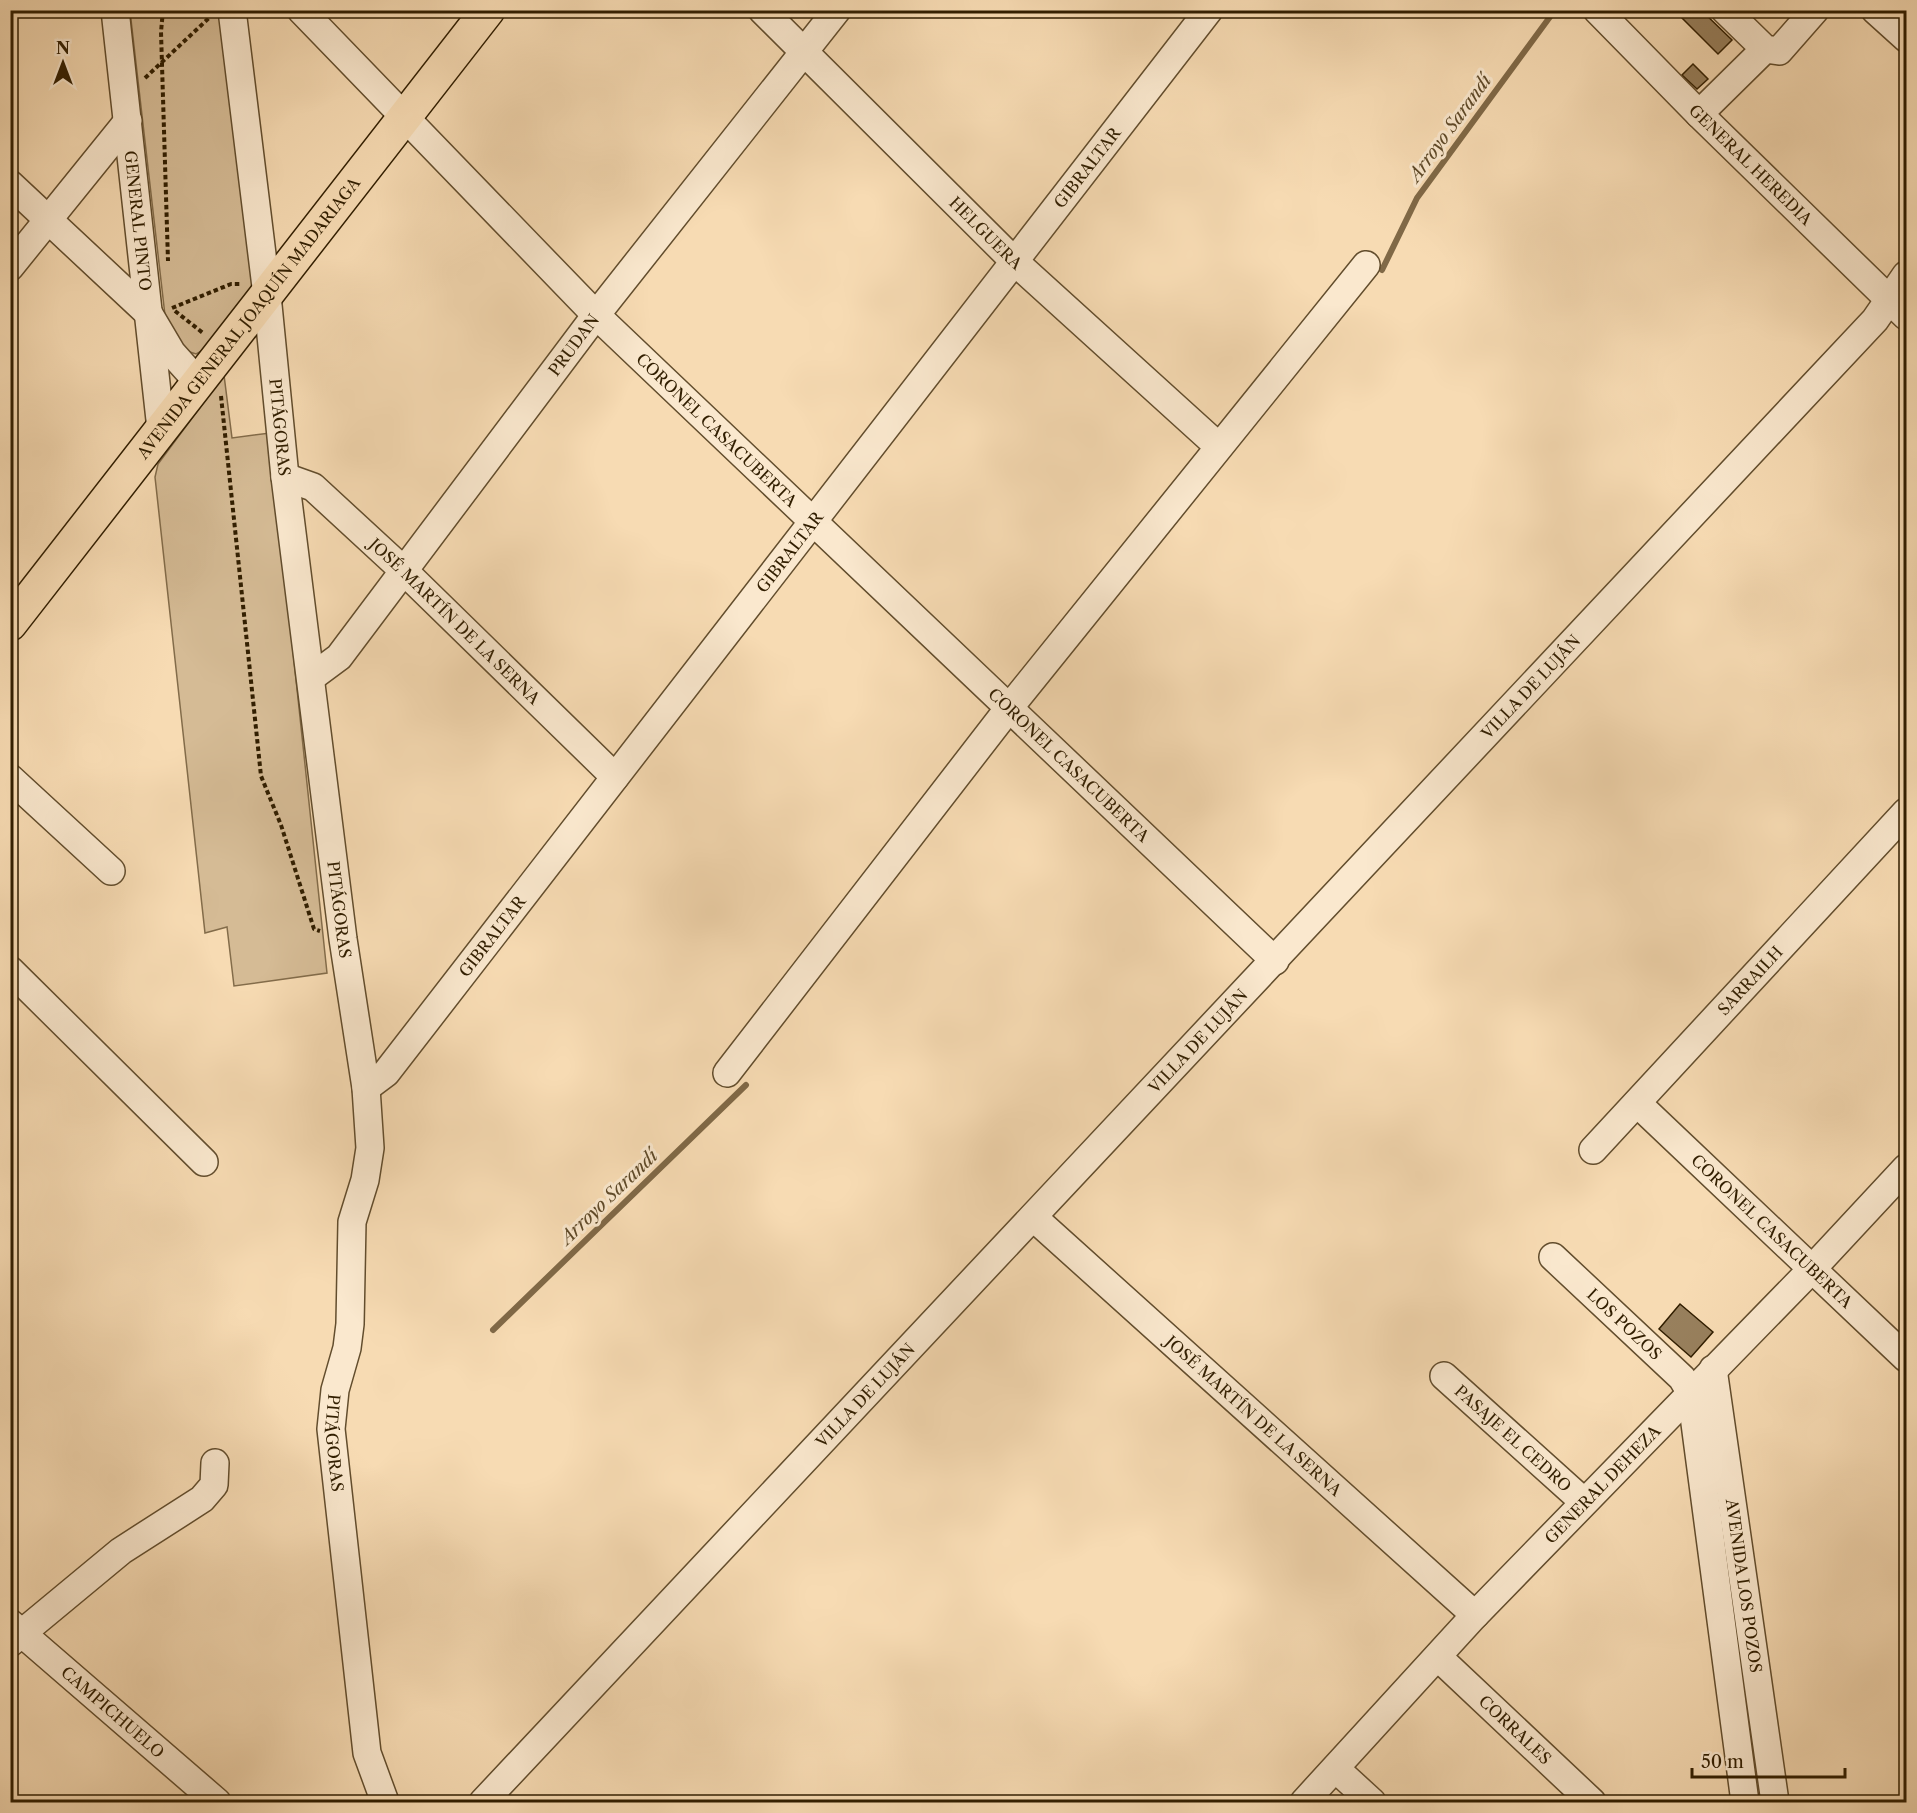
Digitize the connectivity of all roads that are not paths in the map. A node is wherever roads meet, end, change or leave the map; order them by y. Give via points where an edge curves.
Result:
1 (115, 10) edge
2 (232, 10) edge
3 (301, 10) edge
4 (488, 10) edge
5 (762, 10) edge
6 (837, 10) edge
7 (1209, 10) edge
8 (1597, 10) edge
9 (1725, 10) edge
10 (1815, 10) edge
11 (1875, 10) edge
12 (1906, 38) edge
13 (1765, 49) junction
14 (805, 53) junction
15 (126, 109) junction
16 (1699, 114) junction
17 (406, 117) junction
18 (10, 184) edge
19 (48, 219) junction
20 (1014, 261) junction
21 (1366, 265) dead end
22 (10, 267) edge
23 (1906, 275) edge
24 (256, 290) junction
25 (1898, 307) edge
26 (163, 310) junction
27 (596, 315) junction
28 (209, 387) junction
29 (161, 429) junction
30 (1218, 446) junction
31 (285, 477) junction
32 (812, 523) junction
33 (403, 570) junction
34 (10, 624) edge
35 (312, 677) junction
36 (1009, 708) junction
37 (615, 777) junction
38 (10, 778) edge
39 (1906, 812) edge
40 (111, 871) dead end
41 (1275, 961) junction
42 (10, 970) edge
43 (727, 1073) dead end
44 (366, 1088) junction
45 (1637, 1103) junction
46 (1593, 1150) dead end
47 (204, 1162) dead end
48 (1906, 1168) edge
49 (1033, 1216) junction
50 (1553, 1257) dead end
51 (1812, 1269) junction
52 (1906, 1358) edge
53 (1713, 1369) junction
54 (1443, 1376) dead end
55 (1691, 1393) junction
56 (215, 1463) dead end
57 (1584, 1502) junction
58 (1475, 1615) junction
59 (14, 1632) edge
60 (1438, 1657) junction
61 (1336, 1769) junction
62 (217, 1803) edge
63 (385, 1803) edge
64 (483, 1803) edge
65 (1304, 1803) edge
66 (1372, 1803) edge
67 (1592, 1803) edge
68 (1745, 1803) edge
69 (1774, 1803) edge

1 - 15 street, GENERAL PINTO
2 - 24 street, PITÁGORAS
3 - 17 street, CORONEL CASACUBERTA
4 - 17 main road, AVENIDA GENERAL JOAQUÍN MADARIAGA
5 - 14 street, HELGUERA
6 - 14 street, PRUDAN
7 - 20 street, GIBRALTAR
8 - 16 street, GENERAL HEREDIA
9 - 13 street
10 - 13 street via 1785,47 1779,51
11 - 12 street
13 - 16 street
14 - 20 street, HELGUERA
14 - 27 street, PRUDAN
15 - 19 street
15 - 26 street, GENERAL PINTO
16 - 25 street, GENERAL HEREDIA
17 - 24 main road, AVENIDA GENERAL JOAQUÍN MADARIAGA
17 - 27 street, CORONEL CASACUBERTA
18 - 19 street
19 - 22 street
19 - 26 street
20 - 30 street, HELGUERA
20 - 32 street, GIBRALTAR
21 - 30 street
23 - 25 street, VILLA DE LUJÁN
24 - 28 main road, AVENIDA GENERAL JOAQUÍN MADARIAGA
24 - 31 street, PITÁGORAS
25 - 41 street, VILLA DE LUJÁN via 1875,320
26 - 28 street via 172,353
26 - 29 street, GENERAL PINTO
27 - 32 street, CORONEL CASACUBERTA
27 - 33 street, PRUDAN
28 - 29 main road, AVENIDA GENERAL JOAQUÍN MADARIAGA
29 - 34 main road, AVENIDA GENERAL JOAQUÍN MADARIAGA
30 - 36 street
31 - 33 street, JOSÉ MARTÍN DE LA SERNA via 313,487
31 - 35 street, PITÁGORAS
32 - 36 street, CORONEL CASACUBERTA
32 - 37 street, GIBRALTAR
33 - 35 street, PRUDAN via 339,657
33 - 37 street, JOSÉ MARTÍN DE LA SERNA
35 - 44 street, PITÁGORAS via 343,939
36 - 41 street, CORONEL CASACUBERTA
36 - 43 street
37 - 44 street, GIBRALTAR via 386,1073
38 - 40 street
39 - 45 street, SARRAILH
41 - 49 street, VILLA DE LUJÁN
42 - 47 street
44 - 63 street, PITÁGORAS via 370,1148 353,1216 350,1324 334,1390 331,1429 367,1753
45 - 46 street, SARRAILH
45 - 51 street, CORONEL CASACUBERTA
48 - 51 street, GENERAL DEHEZA
49 - 58 street, JOSÉ MARTÍN DE LA SERNA
49 - 64 street, VILLA DE LUJÁN
50 - 55 street, LOS POZOS via 1682,1378
51 - 52 street, CORONEL CASACUBERTA
51 - 53 street, GENERAL DEHEZA
53 - 55 street, GENERAL DEHEZA
53 - 69 street, AVENIDA LOS POZOS
54 - 57 street, PASAJE EL CEDRO
55 - 57 street, GENERAL DEHEZA
55 - 68 street, AVENIDA LOS POZOS
56 - 59 street via 214,1485 202,1499 121,1551
57 - 58 street, GENERAL DEHEZA
58 - 60 street, GENERAL DEHEZA
59 - 62 street, CAMPICHUELO
60 - 61 street, GENERAL DEHEZA
60 - 67 street, CORRALES
61 - 65 street, GENERAL DEHEZA
61 - 66 street

